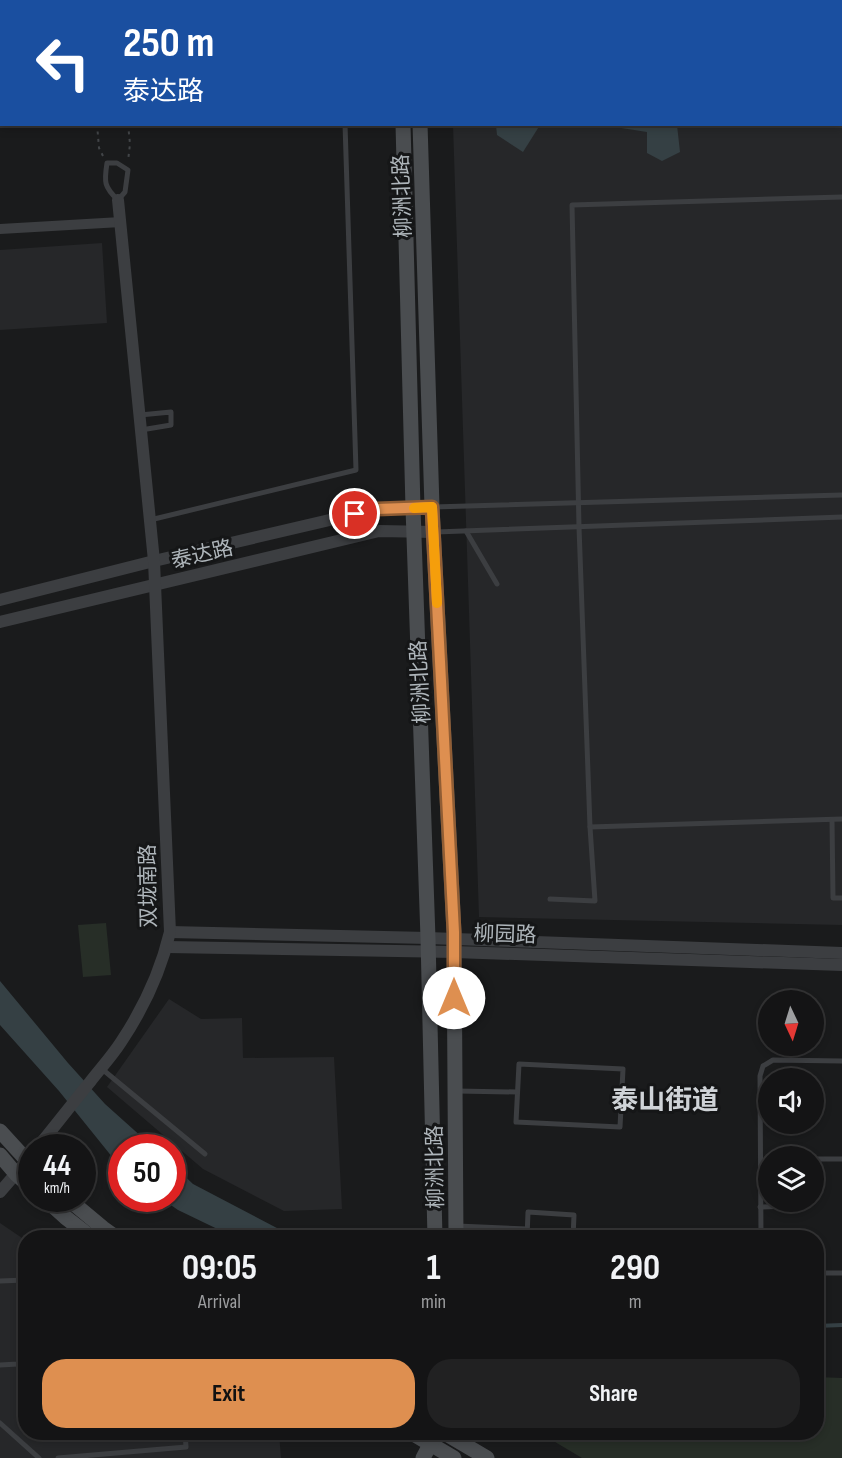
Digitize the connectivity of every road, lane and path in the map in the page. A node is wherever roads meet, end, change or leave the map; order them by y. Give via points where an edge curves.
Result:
1 (97, 126) edge
2 (128, 126) edge
3 (345, 126) edge
4 (403, 126) edge
5 (420, 126) edge
6 (107, 163) junction
7 (128, 170) junction
8 (842, 197) edge
9 (118, 200) junction
10 (121, 222) junction
11 (0, 230) edge
12 (140, 415) junction
13 (141, 430) junction
14 (842, 495) edge
15 (578, 503) junction
16 (432, 507) junction
17 (413, 508) junction
18 (842, 517) edge
19 (150, 520) junction
20 (579, 526) junction
21 (466, 531) junction
22 (433, 532) junction
23 (414, 533) junction
24 (154, 561) junction
25 (155, 585) junction
26 (497, 585) dead end
27 (0, 600) edge
28 (0, 622) edge
29 (842, 819) edge
30 (832, 820) junction
31 (590, 828) junction
32 (842, 898) edge
33 (550, 899) dead end
34 (170, 932) junction
35 (428, 945) junction
36 (454, 946) junction
37 (167, 947) junction
38 (842, 953) edge
39 (842, 965) edge
40 (842, 1061) edge
41 (99, 1071) junction
42 (455, 1091) junction
43 (517, 1092) junction
44 (0, 1131) edge
45 (48, 1134) edge
46 (760, 1146) edge
47 (18, 1149) edge
48 (205, 1154) dead end
49 (0, 1155) edge
50 (824, 1159) edge
51 (842, 1159) edge
52 (16, 1174) joint
53 (0, 1192) edge
54 (61, 1212) edge
55 (84, 1212) edge
56 (760, 1212) edge
57 (527, 1229) joint
58 (82, 1230) edge
59 (106, 1230) edge
60 (435, 1230) edge
61 (456, 1230) edge
62 (503, 1230) edge
63 (573, 1230) edge
64 (760, 1230) edge
65 (824, 1273) edge
66 (842, 1273) edge
67 (18, 1280) edge
68 (0, 1281) edge
69 (18, 1364) edge
70 (0, 1365) edge
71 (0, 1423) edge
72 (18, 1439) edge
73 (19, 1440) edge
74 (186, 1440) edge
75 (430, 1445) edge
76 (459, 1448) edge
77 (39, 1458) edge
78 (58, 1458) edge
79 (487, 1458) edge

1 - 6 path via 99,148
2 - 7 path
3 - 19 lane via 356,470
4 - 17 main road, 柳洲北路
5 - 16 main road, 柳洲北路
6 - 7 lane via 117,163
6 - 9 lane via 108,190
7 - 9 lane via 125,192
8 - 15 lane via 572,206
9 - 10 street, 双垅南路
10 - 11 street
10 - 12 street, 双垅南路
12 - 13 street, 双垅南路
12 - 13 lane via 171,412 171,425
13 - 19 street, 双垅南路
14 - 15 lane
15 - 16 lane
15 - 20 lane
16 - 17 street, 泰达路
16 - 22 main road, 柳洲北路
17 - 23 main road, 柳洲北路
17 - 24 street, 泰达路 via 377,509
18 - 20 lane
19 - 24 street, 双垅南路
20 - 21 lane
20 - 31 lane
21 - 22 lane
21 - 26 lane
22 - 23 street, 泰达路
22 - 36 main road, 柳洲北路
23 - 25 street, 泰达路 via 379,531
23 - 35 main road, 柳洲北路
24 - 25 street, 双垅南路
24 - 27 street, 泰达路
25 - 28 street, 泰达路
25 - 34 street, 双垅南路
29 - 30 lane
30 - 31 lane
30 - 32 lane via 833,898
31 - 33 lane via 595,901
34 - 35 street, 柳园路
34 - 37 street, 双垅南路
35 - 36 street, 柳园路
35 - 37 street, 柳园路
35 - 60 main road, 柳洲北路
36 - 38 street, 柳园路
36 - 39 street, 柳园路
36 - 42 main road, 柳洲北路
37 - 41 street, 双垅南路 via 143,1004
40 - 46 lane via 773,1060 763,1066
41 - 45 street, 双垅南路
41 - 48 lane
42 - 43 lane
42 - 61 main road, 柳洲北路
43 - 43 lane via 516,1122 620,1127 623,1069 519,1064
44 - 47 main road
49 - 52 main road
50 - 51 lane
52 - 53 street
54 - 58 main road
55 - 59 main road
56 - 64 lane
57 - 62 lane
57 - 63 lane via 528,1212 574,1215
65 - 66 lane
67 - 68 lane
69 - 70 lane
71 - 72 lane
73 - 77 lane
74 - 78 lane via 186,1447
75 - 76 main road
76 - 79 main road

